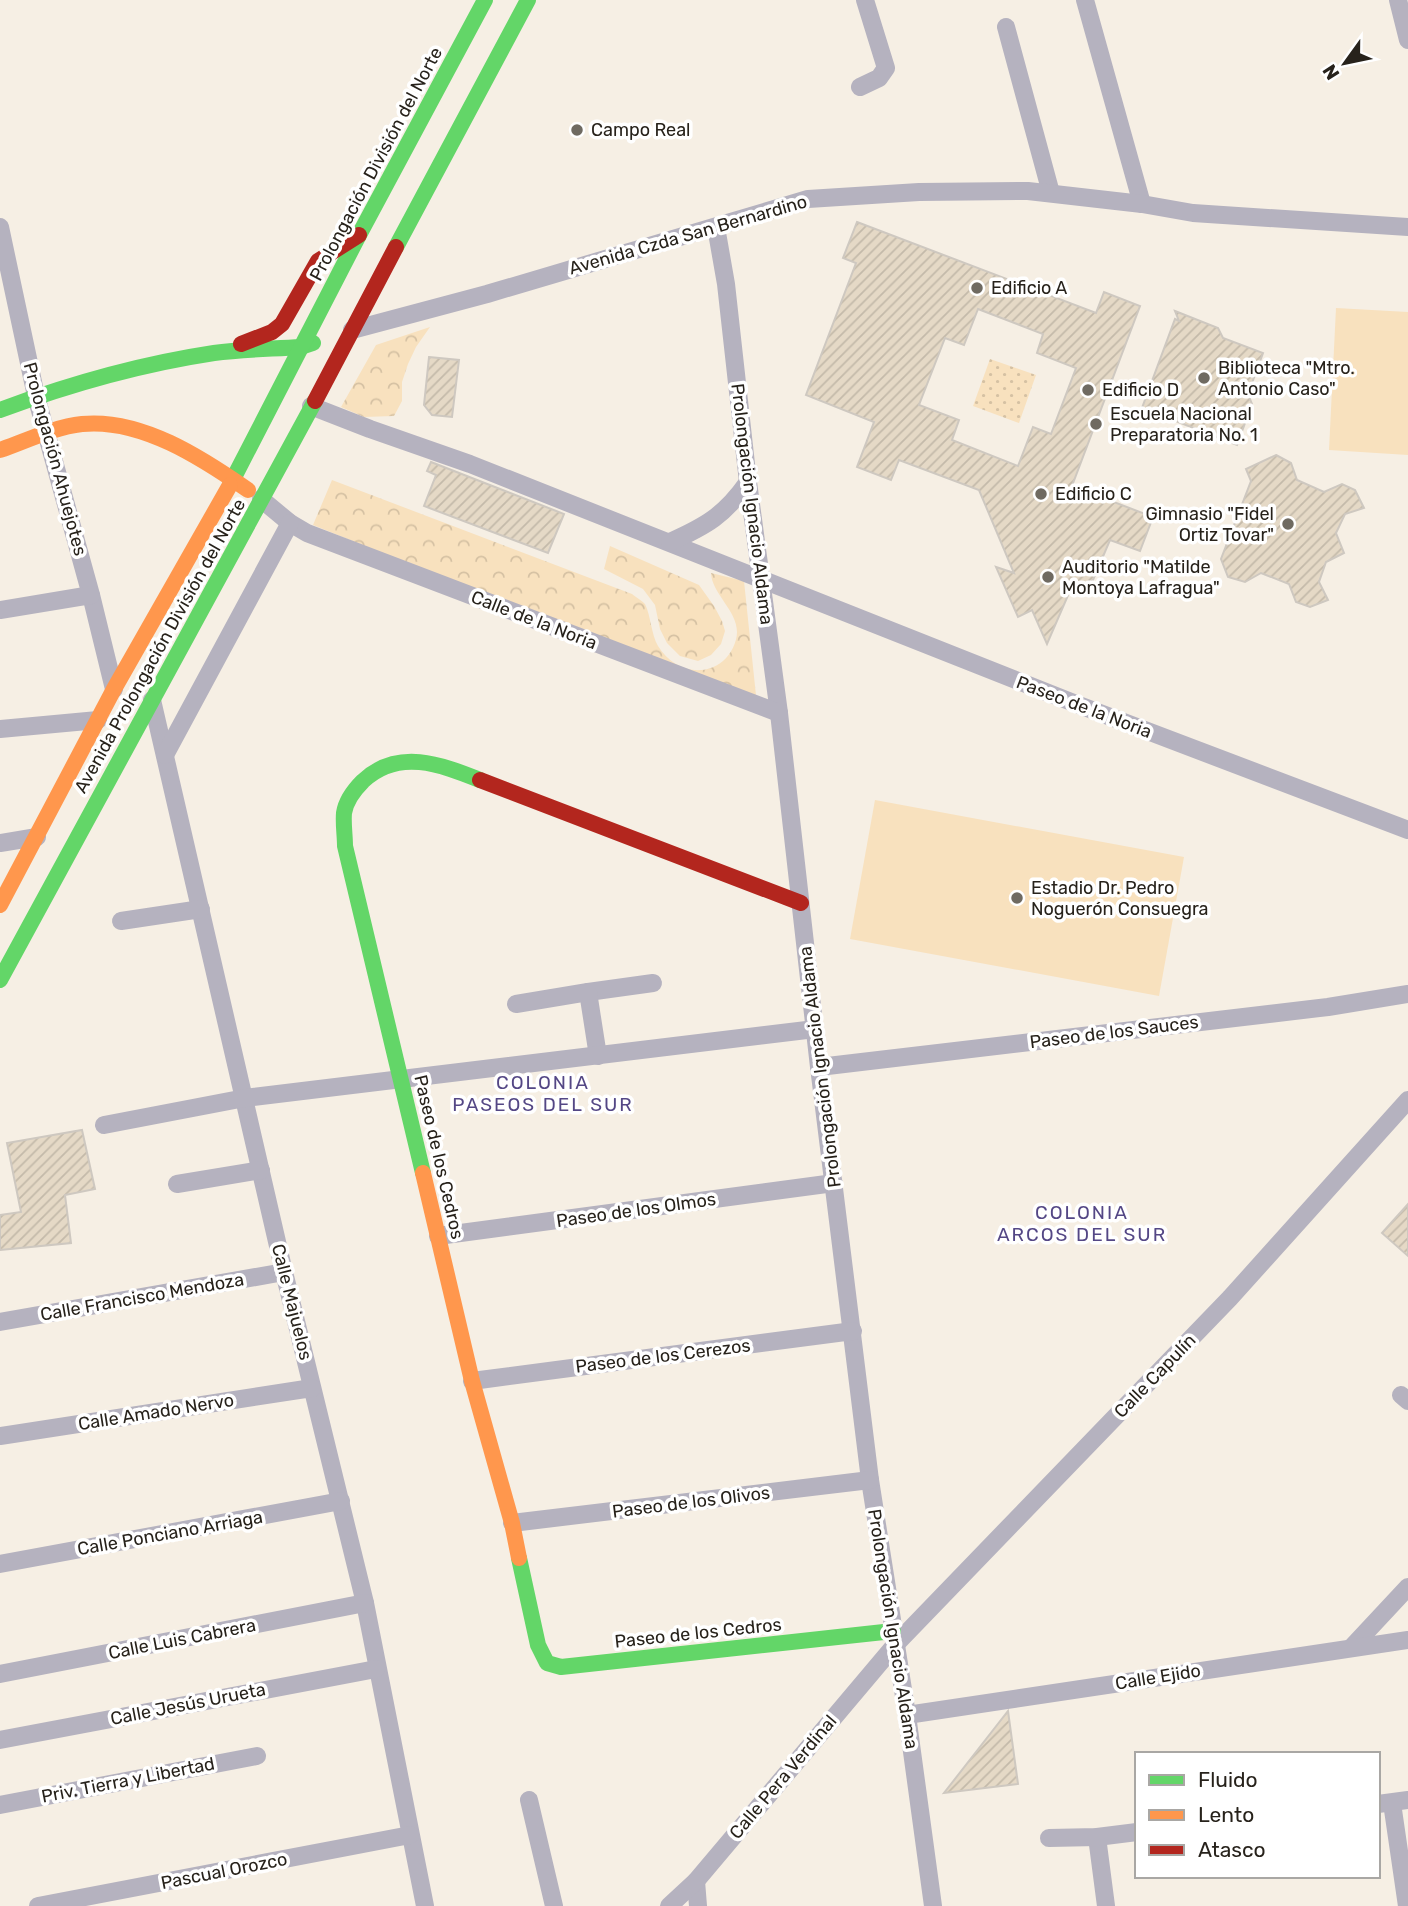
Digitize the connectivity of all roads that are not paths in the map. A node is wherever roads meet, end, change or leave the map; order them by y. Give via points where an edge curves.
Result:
1 (528, 0) edge
2 (865, 0) edge
3 (1085, 0) edge
4 (1398, 0) edge
5 (493, 17) edge
6 (1006, 27) dead end
7 (1408, 40) edge
8 (860, 87) dead end
9 (1051, 193) junction
10 (1142, 204) junction
11 (0, 227) edge
12 (716, 227) junction
13 (1408, 227) edge
14 (359, 236) junction
15 (352, 330) junction
16 (301, 347) junction
17 (216, 353) junction
18 (36, 396) junction
19 (311, 406) junction
20 (0, 410) edge
21 (48, 433) junction
22 (0, 450) edge
23 (233, 479) junction
24 (748, 482) junction
25 (261, 499) junction
26 (290, 523) junction
27 (670, 542) junction
28 (762, 579) junction
29 (91, 595) junction
30 (0, 610) edge
31 (114, 689) junction
32 (152, 700) junction
33 (779, 713) junction
34 (98, 720) junction
35 (0, 729) edge
36 (165, 755) junction
37 (1408, 830) edge
38 (37, 837) junction
39 (0, 843) edge
40 (802, 904) junction
41 (0, 905) edge
42 (201, 909) junction
43 (121, 921) dead end
44 (0, 980) edge
45 (653, 983) dead end
46 (588, 992) junction
47 (1408, 994) edge
48 (516, 1004) dead end
49 (815, 1029) junction
50 (598, 1056) junction
51 (819, 1067) junction
52 (401, 1078) junction
53 (245, 1098) junction
54 (1408, 1100) edge
55 (104, 1125) dead end
56 (261, 1170) junction
57 (834, 1183) junction
58 (177, 1184) dead end
59 (438, 1236) junction
60 (284, 1272) junction
61 (0, 1322) edge
62 (853, 1331) junction
63 (472, 1381) junction
64 (313, 1388) junction
65 (0, 1436) edge
66 (870, 1480) junction
67 (341, 1502) junction
68 (512, 1523) junction
69 (0, 1564) edge
70 (1408, 1587) edge
71 (365, 1603) junction
72 (894, 1638) junction
73 (1408, 1640) edge
74 (1352, 1647) junction
75 (376, 1669) junction
76 (0, 1674) edge
77 (907, 1714) junction
78 (0, 1740) edge
79 (257, 1756) dead end
80 (529, 1800) dead end
81 (1393, 1802) edge
82 (0, 1805) edge
83 (1135, 1832) edge
84 (410, 1835) junction
85 (1097, 1837) junction
86 (1049, 1838) dead end
87 (696, 1881) junction
88 (38, 1906) edge
89 (425, 1906) edge
90 (554, 1906) edge
91 (669, 1906) edge
92 (698, 1906) edge
93 (933, 1906) edge
94 (1105, 1906) edge
95 (1407, 1906) edge

1 - 5 main road, Prolongación División del Norte
2 - 8 street via 886,68 879,78
3 - 10 street
4 - 7 street
5 - 14 main road, Prolongación División del Norte
5 - 15 main road, Prolongación División del Norte
6 - 9 street
9 - 10 street, Avenida Czda San Bernardino
9 - 12 street, Avenida Czda San Bernardino via 919,192 808,199
10 - 13 street, Avenida Czda San Bernardino via 1193,213
11 - 18 street, Prolongación Ahuejotes
12 - 15 street, Avenida Czda San Bernardino
12 - 24 street, Prolongación Ignacio Aldama
14 - 16 main road, Prolongación División del Norte
14 - 17 main road via 318,261 282,324
15 - 16 main road
15 - 19 main road, Avenida Prolongación División del Norte
16 - 17 main road
16 - 23 main road, Avenida Prolongación División del Norte
17 - 18 main road via 124,370
18 - 20 main road
18 - 21 street, Prolongación Ahuejotes
19 - 25 main road, Avenida Prolongación División del Norte
19 - 27 street
21 - 22 main road
21 - 23 main road via 81,424 128,427
21 - 29 street, Prolongación Ahuejotes
23 - 25 main road
23 - 31 main road, Avenida Prolongación División del Norte
24 - 27 street via 720,516
24 - 28 street, Prolongación Ignacio Aldama
25 - 26 street, Calle de la Noria
25 - 32 main road, Avenida Prolongación División del Norte
26 - 33 street, Calle de la Noria
26 - 36 street
27 - 28 street
28 - 33 street, Prolongación Ignacio Aldama
28 - 37 street, Paseo de la Noria
29 - 30 street
29 - 31 street, Prolongación Ahuejotes
31 - 34 main road, Avenida Prolongación División del Norte
32 - 36 street, Calle Majuelos
32 - 44 main road, Avenida Prolongación División del Norte
33 - 40 street, Prolongación Ignacio Aldama
34 - 35 street
34 - 38 main road, Avenida Prolongación División del Norte
36 - 42 street, Calle Majuelos
38 - 39 street
38 - 41 main road, Avenida Prolongación División del Norte
40 - 49 street, Prolongación Ignacio Aldama
40 - 52 main road, Paseo de los Cedros via 452,768 422,760 382,765 354,790 345,808 345,846
42 - 43 street
42 - 53 street, Calle Majuelos
45 - 46 street
46 - 48 street
46 - 50 street
47 - 51 street, Paseo de los Sauces
49 - 50 street
49 - 51 street, Prolongación Ignacio Aldama
50 - 52 street
51 - 57 street, Prolongación Ignacio Aldama
52 - 53 street
52 - 59 main road, Paseo de los Cedros
53 - 55 street
53 - 56 street, Calle Majuelos
54 - 72 street, Calle Capulín via 1230,1298
56 - 58 street
56 - 60 street, Calle Majuelos
57 - 59 street, Paseo de los Olmos
57 - 62 street, Prolongación Ignacio Aldama
59 - 63 main road, Paseo de los Cedros
60 - 61 street, Calle Francisco Mendoza
60 - 64 street, Calle Majuelos
62 - 63 street, Paseo de los Cerezos
62 - 66 street, Prolongación Ignacio Aldama
63 - 68 main road, Paseo de los Cedros
64 - 65 street, Calle Amado Nervo
64 - 67 street, Calle Majuelos
66 - 68 street, Paseo de los Olivos
66 - 72 street, Prolongación Ignacio Aldama
67 - 69 street, Calle Ponciano Arriaga
67 - 71 street, Calle Majuelos
68 - 72 main road, Paseo de los Cedros via 538,1645 547,1663 561,1667
70 - 74 street
71 - 75 street, Calle Majuelos
71 - 76 street, Calle Luis Cabrera
72 - 77 street, Prolongación Ignacio Aldama
72 - 87 street, Calle Pera Verdinal
73 - 74 street, Calle Ejido
74 - 77 street, Calle Ejido
75 - 78 street, Calle Jesús Urueta
75 - 84 street, Calle Majuelos
77 - 93 street, Prolongación Ignacio Aldama
79 - 82 street, Priv. Tierra y Libertad
80 - 90 street
81 - 95 street
83 - 85 street
84 - 88 street, Pascual Orozco
84 - 89 street, Calle Majuelos
85 - 86 street
85 - 94 street
87 - 91 street, Calle Pera Verdinal
87 - 92 street

